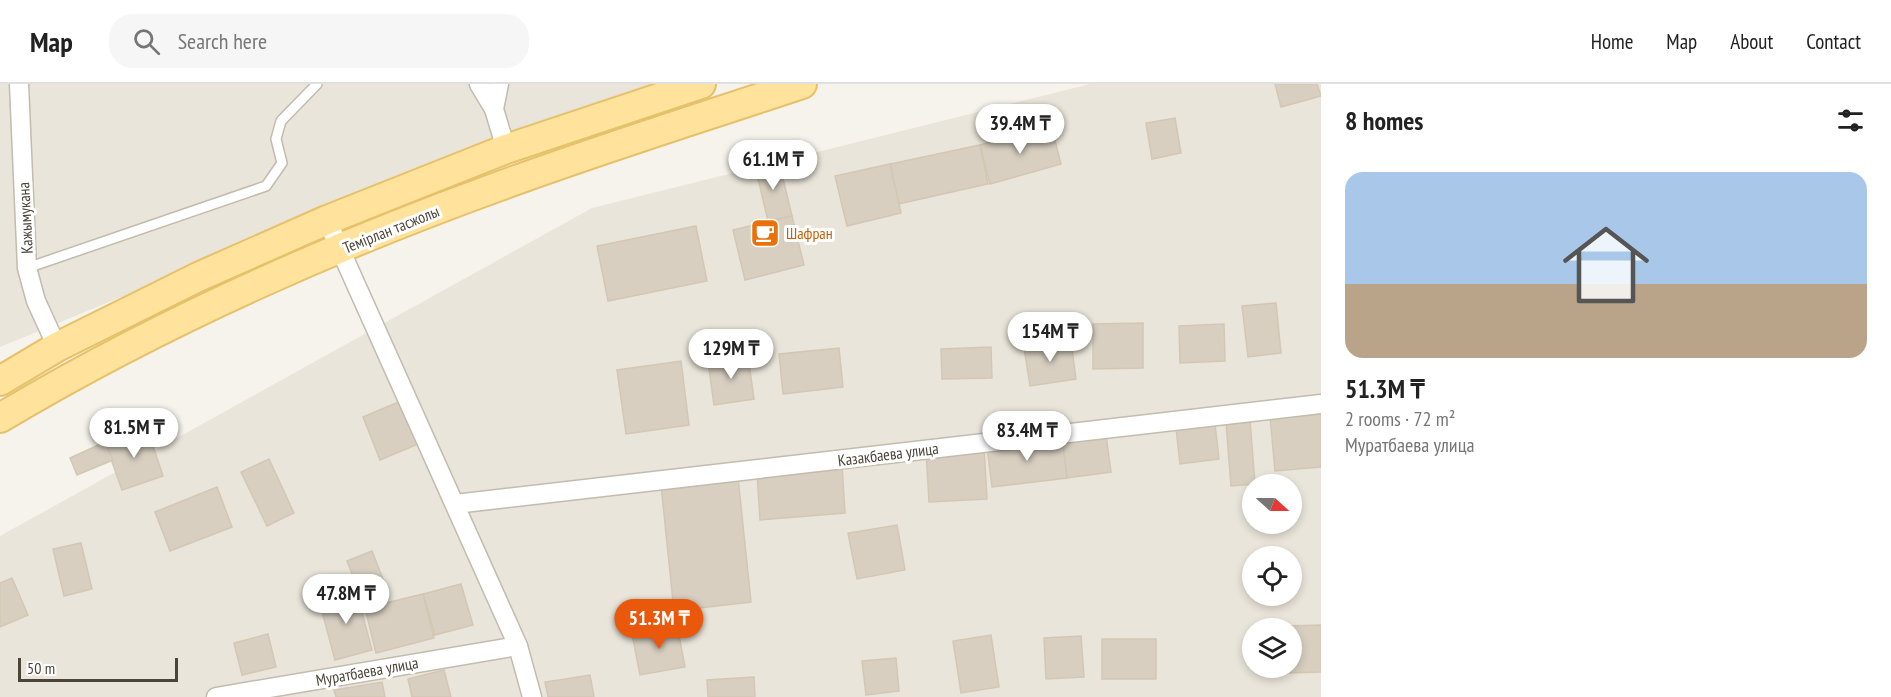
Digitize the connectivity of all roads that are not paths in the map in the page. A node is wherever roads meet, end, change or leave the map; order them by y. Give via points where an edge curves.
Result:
1 (19, 84) edge
2 (317, 84) edge
3 (479, 84) edge
4 (499, 84) edge
5 (701, 84) edge
6 (802, 84) edge
7 (494, 109) junction
8 (506, 149) junction
9 (327, 220) junction
10 (339, 249) junction
11 (27, 267) junction
12 (57, 347) junction
13 (0, 381) edge
14 (1321, 404) edge
15 (0, 418) edge
16 (455, 504) junction
17 (518, 646) junction
18 (216, 697) edge
19 (532, 697) edge

1 - 11 street, Кажымукана
2 - 11 lane via 281,121 276,139 282,163 266,186
3 - 7 street
4 - 7 street
5 - 8 main road, Темірлан тасжолы
6 - 10 main road, Темірлан тасжолы via 497,187
7 - 8 street
8 - 9 main road, Темірлан тасжолы
9 - 10 street
9 - 12 main road, Темірлан тасжолы via 198,277
10 - 15 main road, Темірлан тасжолы via 61,381
10 - 16 street
11 - 12 street, Кажымукана via 36,301
12 - 13 main road, Темірлан тасжолы
14 - 16 street, Казакбаева улица
16 - 17 street
17 - 18 street, Муратбаева улица
17 - 19 street

